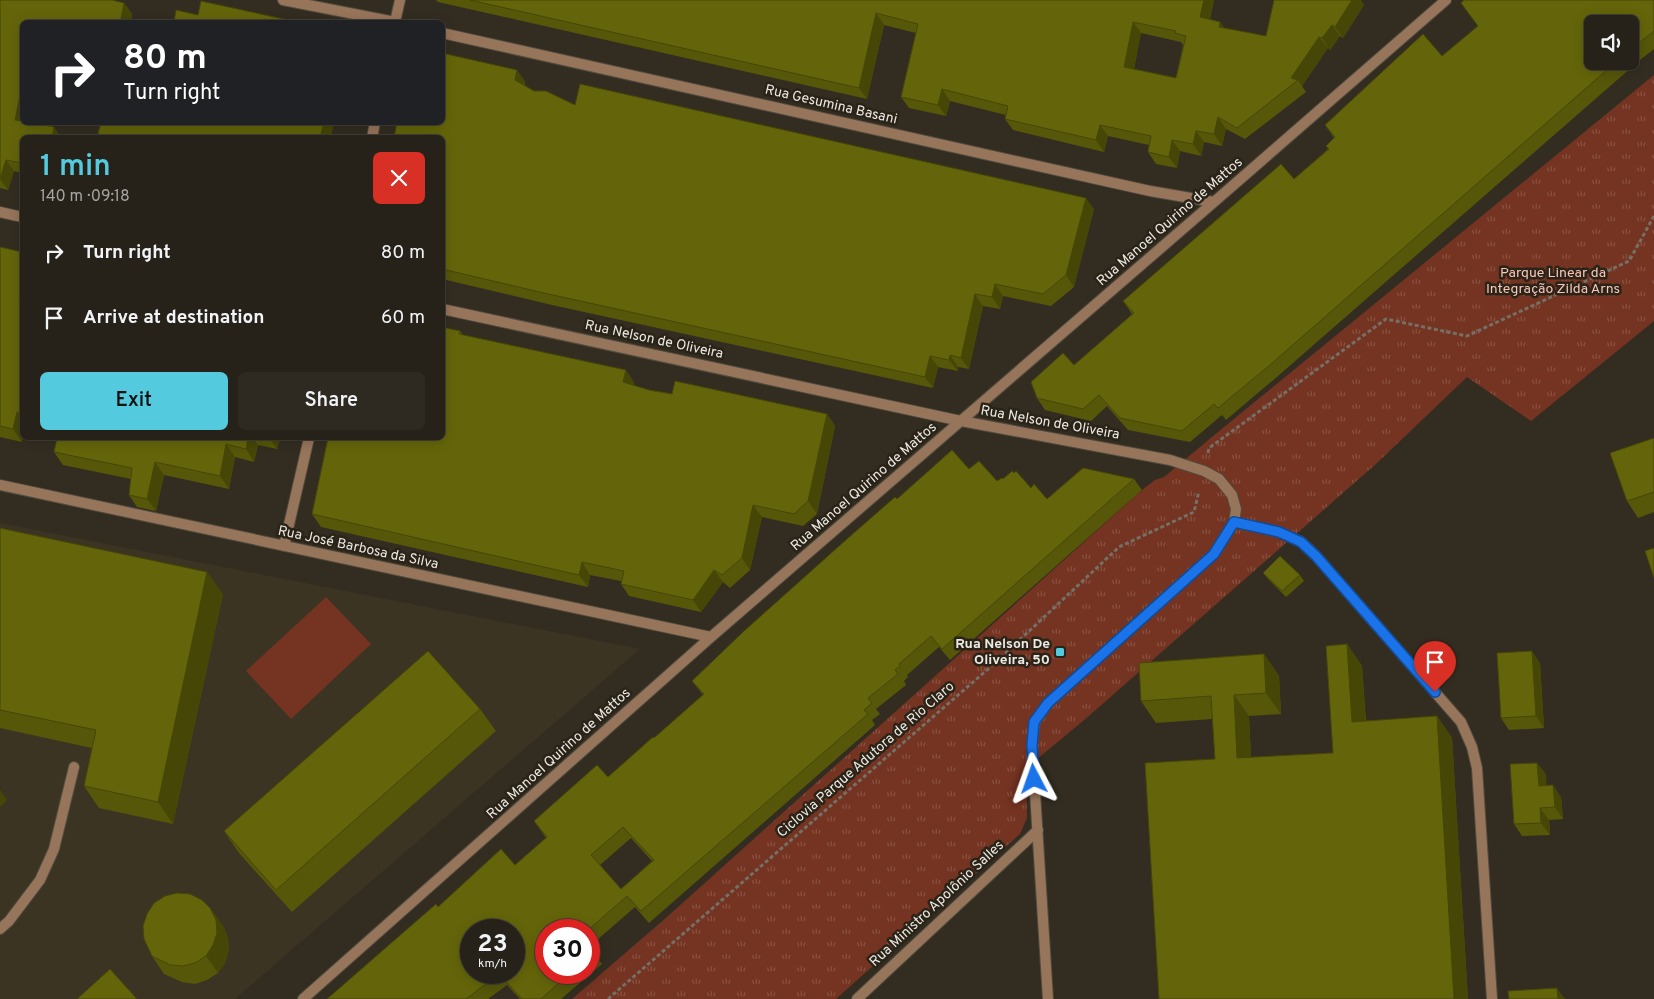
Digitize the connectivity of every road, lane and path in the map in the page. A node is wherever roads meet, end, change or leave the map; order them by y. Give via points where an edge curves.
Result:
1 (283, 0) edge
2 (400, 0) edge
3 (1446, 0) edge
4 (385, 20) edge
5 (395, 20) edge
6 (445, 34) edge
7 (1214, 202) junction
8 (0, 212) edge
9 (20, 216) edge
10 (1654, 216) edge
11 (445, 310) edge
12 (961, 421) junction
13 (309, 440) edge
14 (1204, 471) junction
15 (0, 485) edge
16 (1234, 522) junction
17 (284, 546) junction
18 (711, 638) junction
19 (74, 767) dead end
20 (1038, 830) junction
21 (0, 929) edge
22 (303, 999) edge
23 (608, 999) edge
24 (857, 999) edge
25 (1048, 999) edge
26 (1492, 999) edge

1 - 4 street
2 - 5 street
3 - 7 street, Rua Manoel Quirino de Mattos
6 - 7 street, Rua Gesumina Basani via 1140,189
7 - 12 street, Rua Manoel Quirino de Mattos
8 - 9 street
10 - 14 path, Ciclovia Parque Adutora de Rio Claro via 1630,261 1467,336 1386,319 1209,448
11 - 12 street, Rua Nelson de Oliveira
12 - 14 street, Rua Nelson de Oliveira via 1170,460
12 - 18 street, Rua Manoel Quirino de Mattos
13 - 17 street
14 - 16 street, Rua Nelson de Oliveira via 1219,479 1232,495 1236,509
14 - 23 path, Ciclovia Parque Adutora de Rio Claro via 1194,512 1118,546 995,663
15 - 17 street, Rua José Barbosa da Silva
16 - 20 street via 1214,554 1048,703 1034,722 1032,745
16 - 26 street via 1279,532 1301,542 1461,722 1477,768
17 - 18 street, Rua José Barbosa da Silva
18 - 22 street, Rua Manoel Quirino de Mattos
19 - 21 street via 54,849 40,880
20 - 24 street, Rua Ministro Apolônio Salles
20 - 25 street

